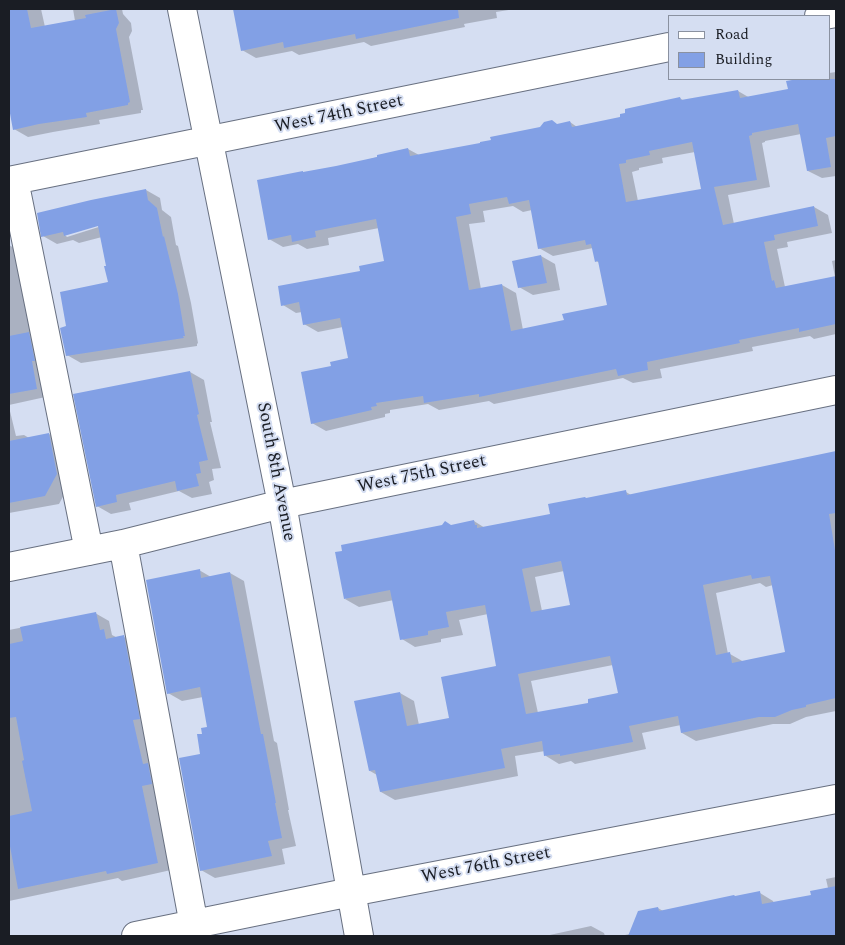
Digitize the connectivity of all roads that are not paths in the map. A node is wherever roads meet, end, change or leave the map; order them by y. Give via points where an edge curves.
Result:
1 (182, 9) edge
2 (668, 47) edge
3 (208, 141) junction
4 (11, 180) edge
5 (836, 390) edge
6 (282, 504) junction
7 (123, 544) junction
8 (89, 551) junction
9 (9, 567) edge
10 (836, 799) edge
11 (351, 892) junction
12 (195, 930) edge
13 (136, 936) edge
14 (359, 936) edge

1 - 3 street, South 8th Avenue
2 - 3 street, West 74th Street
3 - 4 street, West 74th Street
3 - 6 street, South 8th Avenue
4 - 8 street
5 - 6 street, West 75th Street
6 - 7 street, West 75th Street
6 - 11 street, South 8th Avenue
7 - 8 street, West 75th Street
7 - 12 street
8 - 9 street, West 75th Street
10 - 11 street, West 76th Street
11 - 12 street, West 76th Street
11 - 14 street, South 8th Avenue
12 - 13 street, West 76th Street

